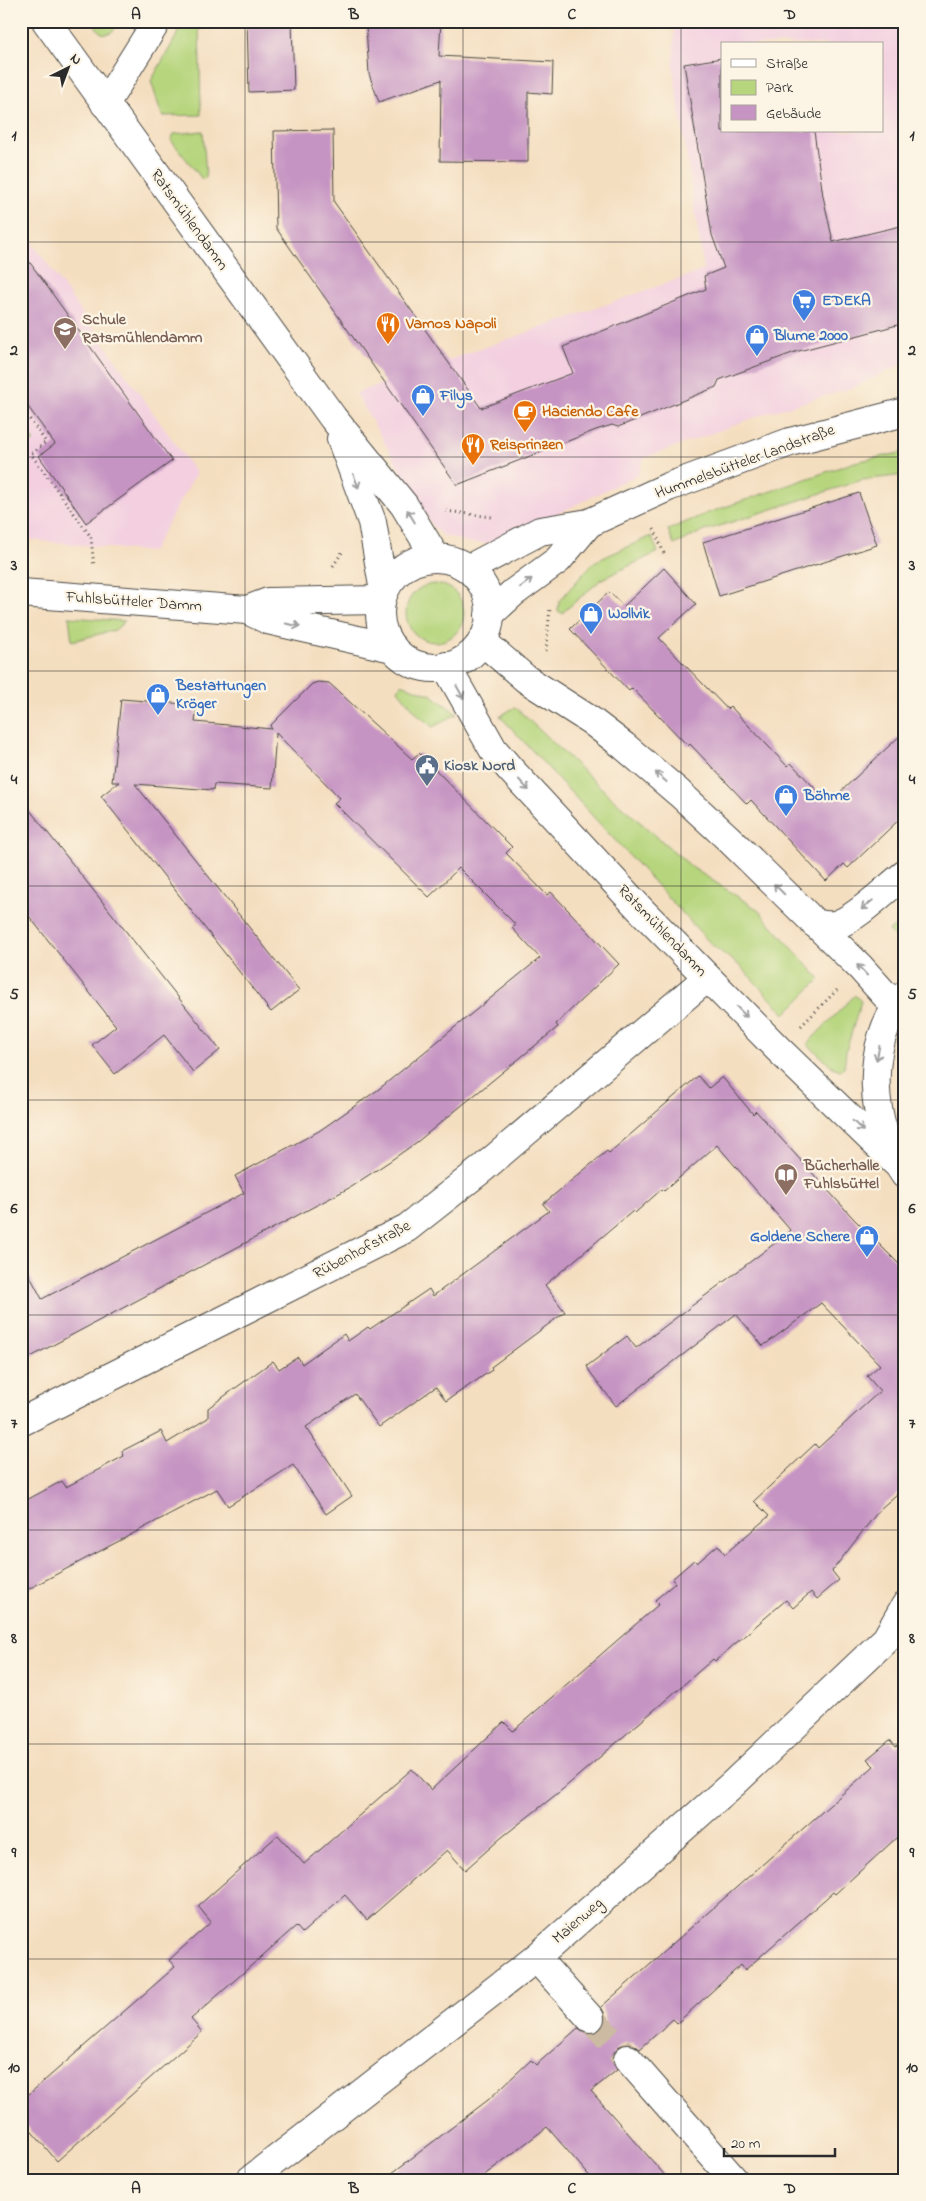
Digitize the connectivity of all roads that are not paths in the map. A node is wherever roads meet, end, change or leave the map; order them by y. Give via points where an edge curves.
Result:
1 (46, 21) edge
2 (157, 21) edge
3 (105, 104) junction
4 (905, 412) edge
5 (333, 418) junction
6 (589, 523) junction
7 (436, 558) junction
8 (468, 569) junction
9 (21, 594) edge
10 (382, 596) junction
11 (247, 610) junction
12 (490, 615) junction
13 (482, 641) junction
14 (393, 648) junction
15 (446, 666) junction
16 (905, 874) edge
17 (814, 923) junction
18 (707, 978) junction
19 (901, 1006) edge
20 (900, 1168) edge
21 (21, 1422) edge
22 (905, 1606) edge
23 (895, 1637) edge
24 (536, 1958) junction
25 (590, 2018) tunnel mouth
26 (628, 2059) tunnel mouth
27 (250, 2180) edge
28 (734, 2180) edge

1 - 3 street, Ratsmühlendamm
2 - 3 street
3 - 5 street, Ratsmühlendamm
4 - 6 street, Hummelsbütteler Landstraße via 790,442 668,487
7 -> 5 street, Ratsmühlendamm via 404,505
5 -> 10 street, Ratsmühlendamm via 372,522
6 - 8 street, Hummelsbütteler Landstraße via 540,531
12 -> 6 street, Hummelsbütteler Landstraße via 513,593 558,560
7 - 8 street, Ratsmühlendamm via 453,561
7 - 10 street, Ratsmühlendamm via 405,566 392,577
8 - 12 street, Ratsmühlendamm via 488,597
9 - 11 street, Fuhlsbütteler Damm
10 - 11 street, Fuhlsbütteler Damm via 268,602
10 - 14 street, Ratsmühlendamm via 380,616 384,633
11 -> 14 street, Fuhlsbütteler Damm via 268,620
12 - 13 street, Ratsmühlendamm
13 - 15 street, Ratsmühlendamm via 460,661
17 -> 13 street via 729,839 631,752 590,720 526,679
14 - 15 street, Ratsmühlendamm via 417,664
15 -> 18 street, Ratsmühlendamm via 493,748 510,769
16 -> 17 street via 848,919 827,926
19 -> 17 street
18 -> 20 street, Ratsmühlendamm
18 - 21 street, Rübenhofstraße via 407,1228
19 -> 20 street via 884,1028 876,1068 880,1118
22 - 23 street, Maienweg
23 - 24 street, Maienweg
24 - 25 street
24 - 27 street, Maienweg
26 - 28 street

